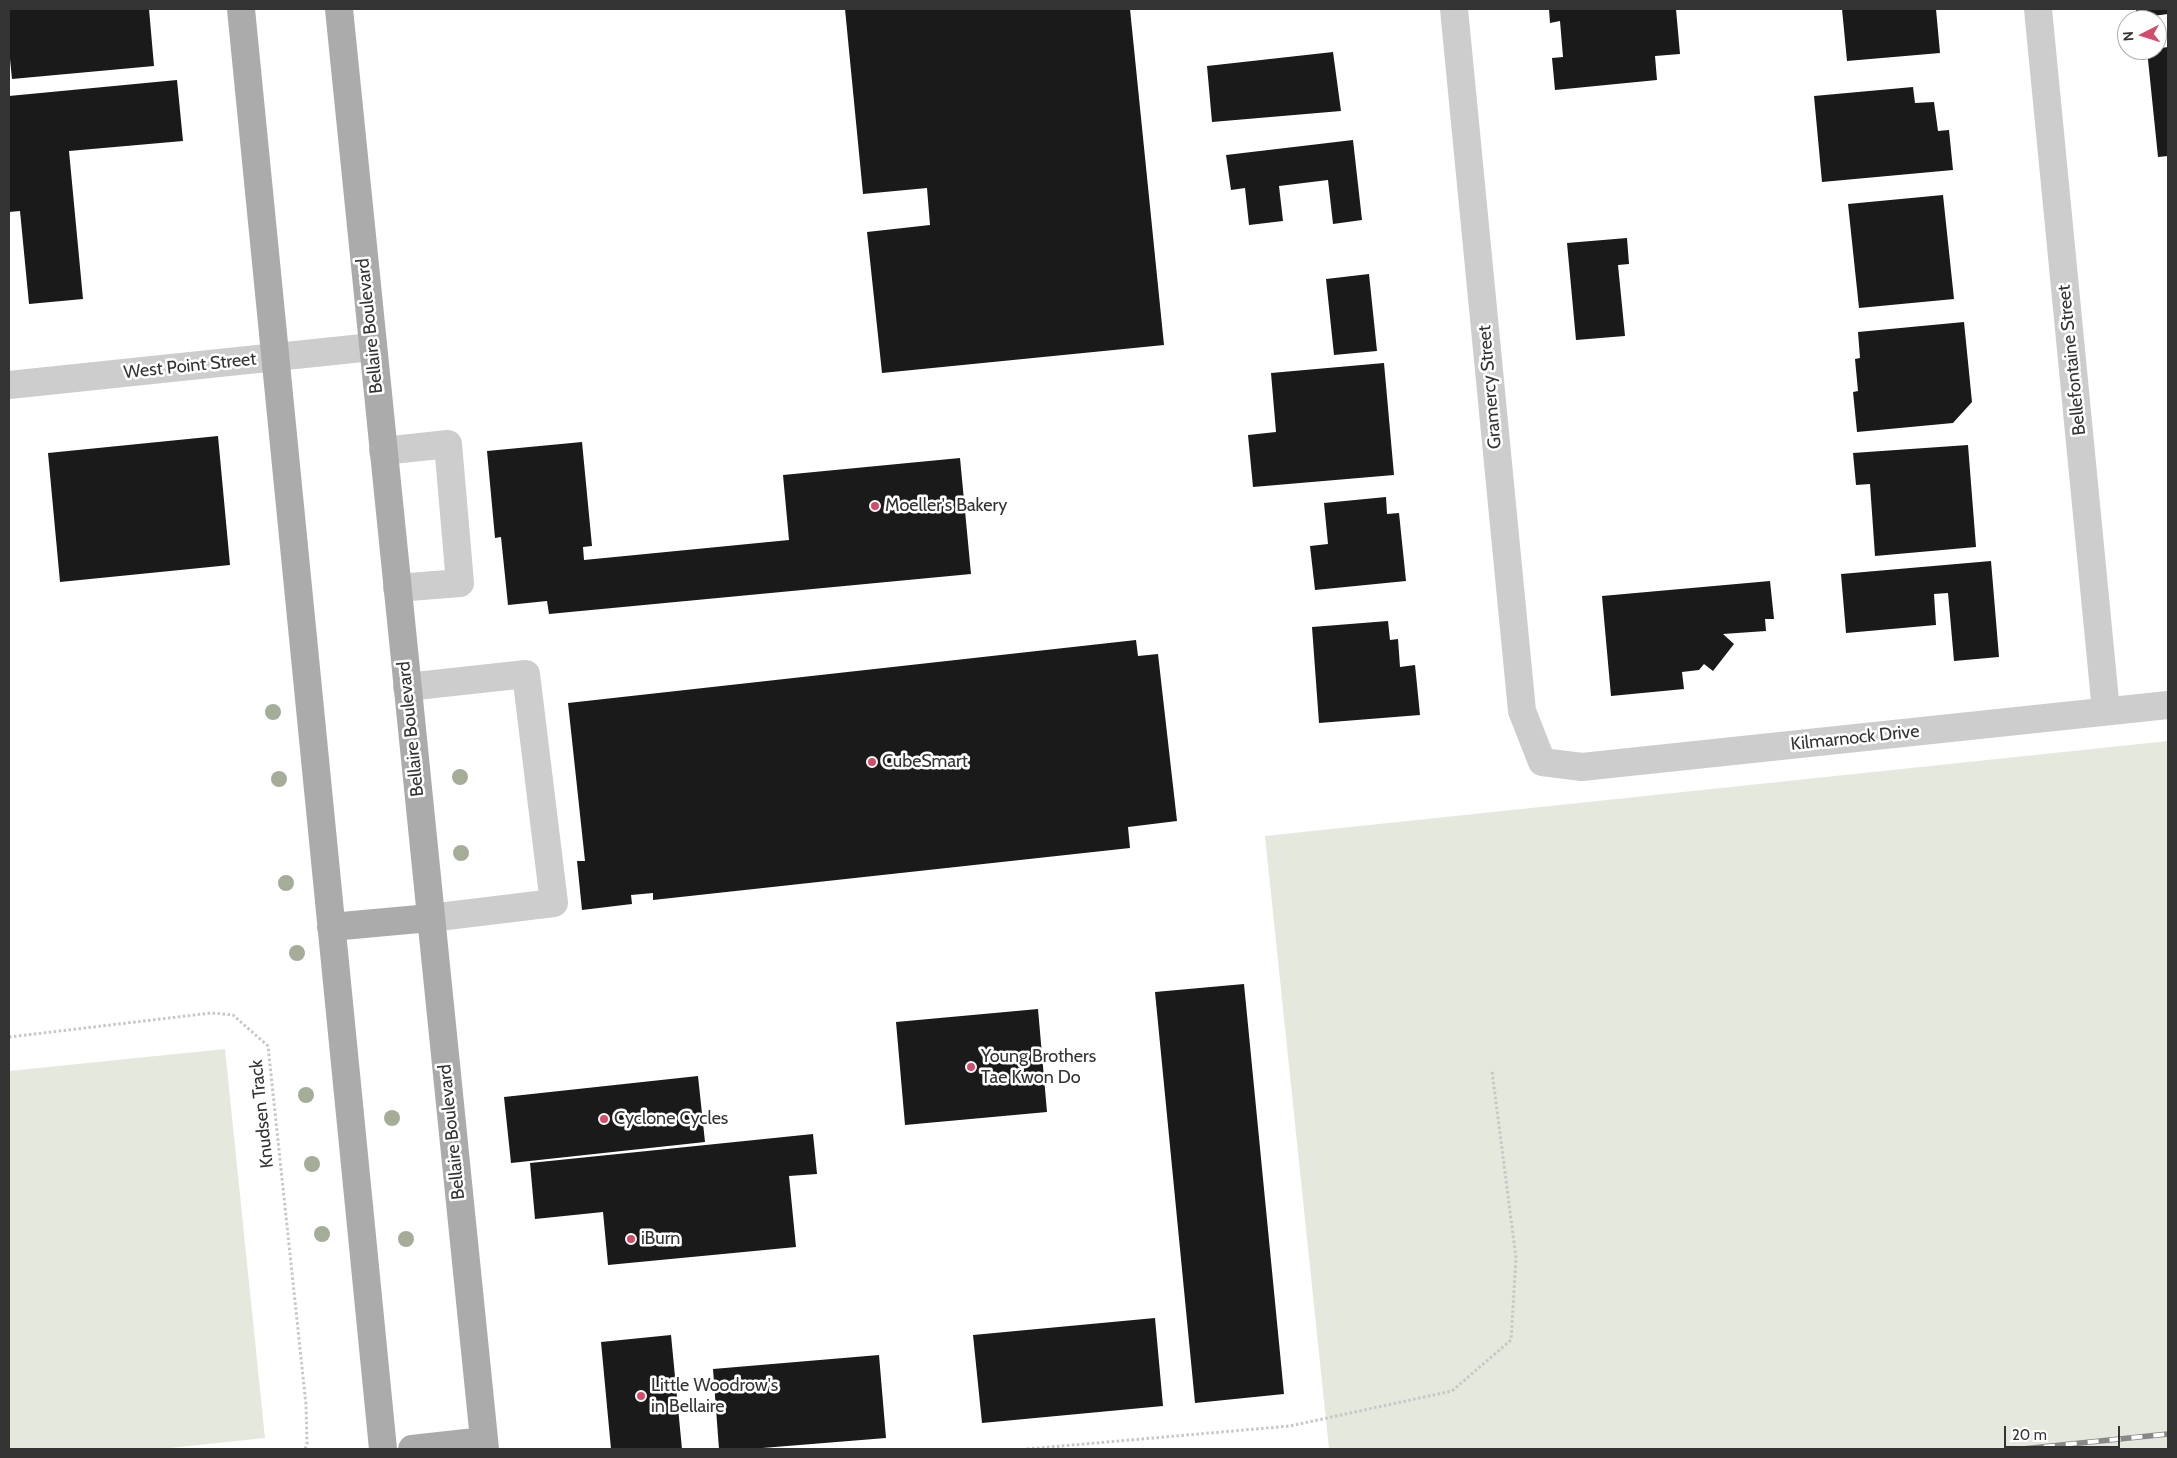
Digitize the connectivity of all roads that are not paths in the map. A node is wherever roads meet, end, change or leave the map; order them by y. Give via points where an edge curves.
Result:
1 (241, 9) edge
2 (339, 9) edge
3 (1454, 9) edge
4 (2038, 9) edge
5 (372, 347) junction
6 (276, 357) junction
7 (9, 385) edge
8 (383, 451) junction
9 (397, 588) junction
10 (407, 687) junction
11 (2168, 705) edge
12 (2106, 711) junction
13 (1542, 762) joint
14 (430, 918) junction
15 (331, 927) junction
16 (484, 1445) edge
17 (383, 1449) edge
18 (412, 1449) edge

1 - 6 main road
2 - 5 main road, Bellaire Boulevard
3 - 13 street, Gramercy Street via 1522,711
4 - 12 street, Bellefontaine Street
5 - 6 street, West Point Street
5 - 8 main road, Bellaire Boulevard
6 - 7 street, West Point Street
6 - 15 main road
8 - 9 main road, Bellaire Boulevard
8 - 9 street via 448,444 460,583
9 - 10 main road, Bellaire Boulevard
10 - 14 main road, Bellaire Boulevard
10 - 14 street via 526,674 554,903
11 - 12 street, Kilmarnock Drive
12 - 13 street, Kilmarnock Drive via 1582,766
14 - 15 main road
14 - 16 main road, Bellaire Boulevard
15 - 17 main road
16 - 18 main road

